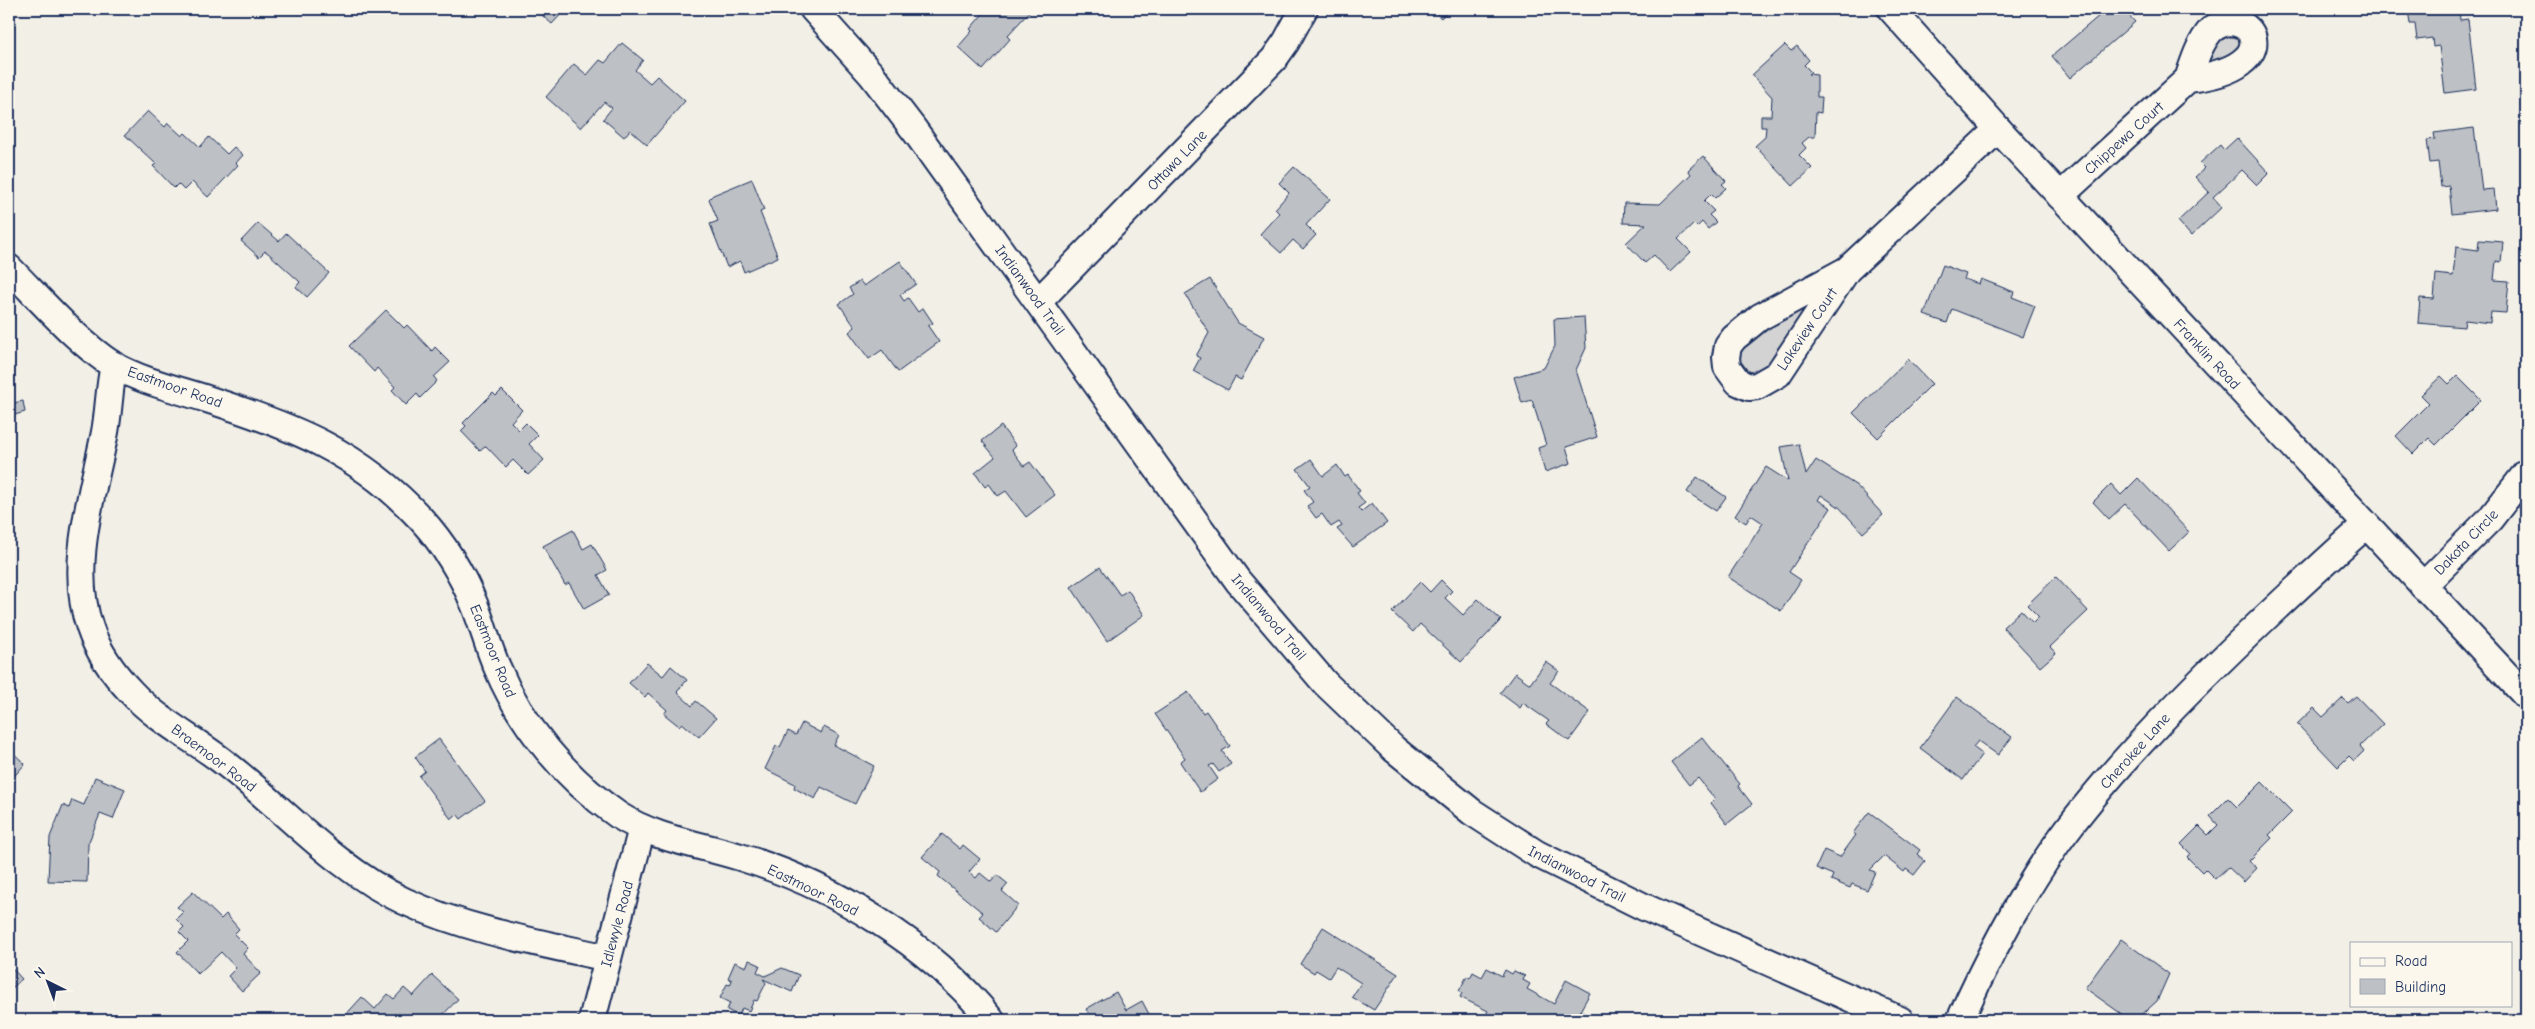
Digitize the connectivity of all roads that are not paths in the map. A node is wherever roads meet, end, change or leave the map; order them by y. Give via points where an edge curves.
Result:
1 (813, 9) edge
2 (1304, 9) edge
3 (1891, 9) edge
4 (2188, 79) dead end
5 (1998, 129) junction
6 (2060, 196) junction
7 (9, 268) edge
8 (1847, 270) junction
9 (1039, 301) junction
10 (114, 365) junction
11 (2526, 473) edge
12 (2366, 525) junction
13 (2422, 586) junction
14 (2526, 696) edge
15 (642, 828) junction
16 (608, 958) junction
17 (592, 1020) edge
18 (991, 1020) edge
19 (1900, 1020) edge
20 (1960, 1020) edge

1 - 9 street, Indianwood Trail via 872,74
2 - 9 street, Ottawa Lane via 1274,59
3 - 5 street, Franklin Road
4 - 6 street, Chippewa Court
5 - 6 street, Franklin Road
5 - 8 street, Lakeview Court
6 - 12 street, Franklin Road
7 - 10 street, Eastmoor Road via 85,343
8 - 8 street, Lakeview Court via 1760,317 1734,338 1726,357 1727,367 1738,382 1749,387 1757,386 1778,374
9 - 19 street, Indianwood Trail via 1258,607 1325,683 1416,769 1472,812 1545,859 1644,908
10 - 15 street, Eastmoor Road via 151,382 296,430 352,459 384,484 421,519 461,574 506,689 533,731 568,772 595,797
10 - 16 street, Braemoor Road via 82,562 89,627 116,675 147,707 222,761 326,850 402,900 448,918
11 - 13 street, Dakota Circle via 2490,519
12 - 13 street, Franklin Road
12 - 20 street, Cherokee Lane via 2218,664 2102,786 2056,844 2026,892 1995,944
13 - 14 street, Franklin Road
15 - 16 street, Idlewyle Road
15 - 18 street, Eastmoor Road via 778,870 836,898 896,934 931,960 974,999
16 - 17 street, Idlewyle Road

